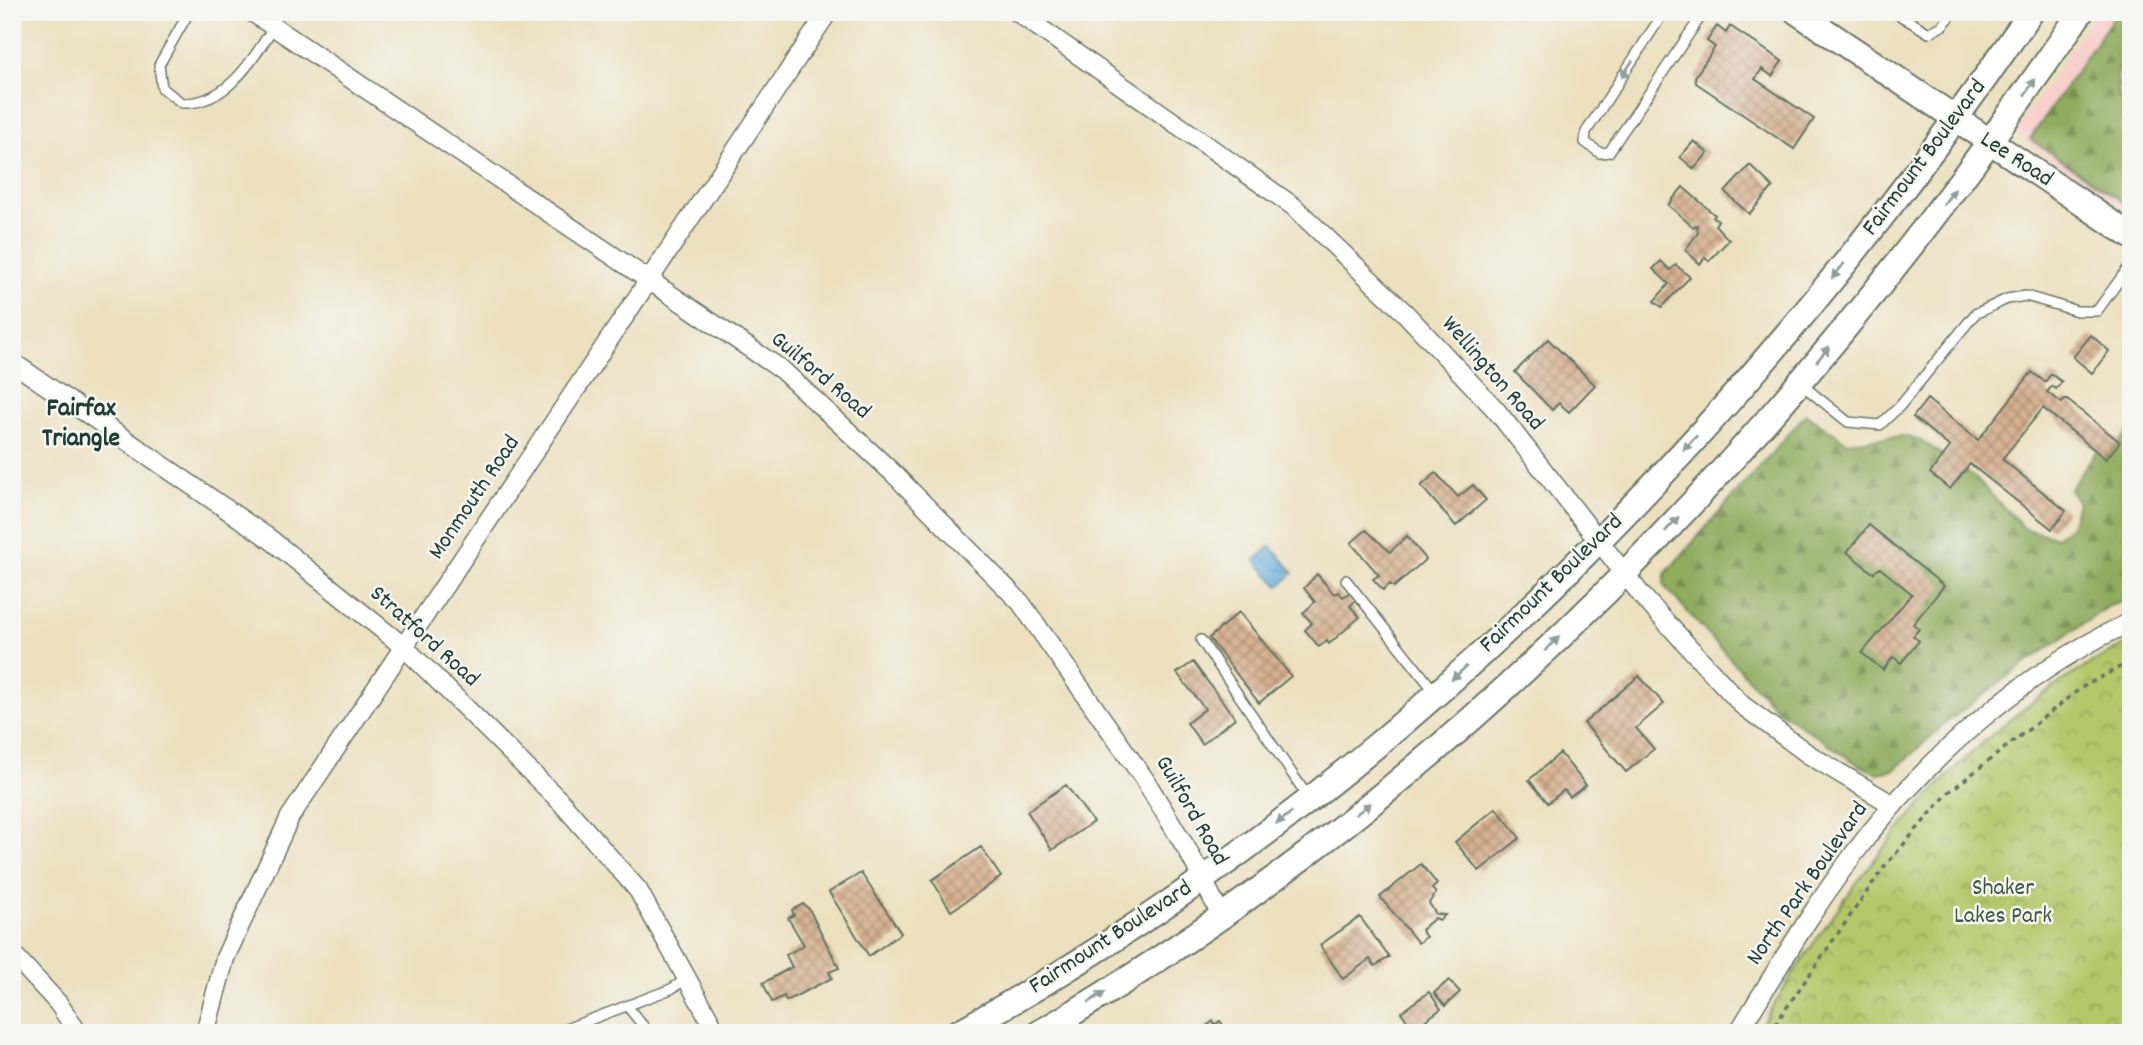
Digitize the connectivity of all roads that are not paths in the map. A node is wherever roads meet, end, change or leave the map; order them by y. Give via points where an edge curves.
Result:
1 (189, 12) edge
2 (252, 12) edge
3 (828, 12) edge
4 (1017, 12) edge
5 (1664, 12) edge
6 (1797, 12) edge
7 (1894, 12) edge
8 (1954, 12) edge
9 (2031, 12) edge
10 (2081, 12) edge
11 (1702, 13) edge
12 (274, 26) junction
13 (1955, 120) junction
14 (1990, 143) junction
15 (2131, 236) edge
16 (2131, 264) edge
17 (651, 282) junction
18 (12, 362) edge
19 (1799, 382) junction
20 (1598, 541) junction
21 (1625, 574) junction
22 (1346, 580) dead end
23 (2131, 622) edge
24 (1201, 640) dead end
25 (404, 647) junction
26 (1437, 693) junction
27 (1309, 798) junction
28 (1893, 805) junction
29 (1202, 877) junction
30 (1221, 915) junction
31 (12, 953) edge
32 (688, 978) junction
33 (1040, 985) junction
34 (627, 1006) junction
35 (78, 1033) edge
36 (205, 1033) edge
37 (555, 1033) edge
38 (649, 1033) edge
39 (717, 1033) edge
40 (957, 1033) edge
41 (1037, 1033) edge
42 (1738, 1033) edge

1 - 12 lane via 159,65 162,88 182,103 206,101 221,93
2 - 12 street, Guilford Road
3 - 17 street, Monmouth Road
4 - 20 street, Wellington Road via 1293,206 1405,313 1496,411
5 -> 11 lane via 1586,132 1585,142 1600,153 1609,152
6 - 13 main road, Lee Road
7 - 8 lane via 1929,33
9 - 13 main road, Fairmount Boulevard
14 -> 10 main road, Fairmount Boulevard
12 - 17 street, Guilford Road
13 - 14 main road, Lee Road
13 -> 20 main road, Fairmount Boulevard via 1798,319
14 - 15 main road, Lee Road
19 -> 14 main road, Fairmount Boulevard
16 - 19 lane via 2097,311 2077,311 2026,296 1975,314 1880,425 1848,422
17 - 25 street, Monmouth Road
17 - 29 street, Guilford Road via 782,370 966,544 1020,603 1109,725
18 - 25 street, Stratford Road via 270,539
21 -> 19 main road, Fairmount Boulevard
20 - 21 street, Wellington Road
20 -> 26 main road, Fairmount Boulevard
21 - 28 street, Wellington Road via 1742,705 1808,754
30 -> 21 main road, Fairmount Boulevard via 1319,844 1413,767
22 - 26 lane
23 - 28 street, North Park Boulevard via 2037,676 1968,732
24 - 27 lane
25 - 32 street, Stratford Road via 560,801 639,890
25 - 36 street, Monmouth Road via 290,817 225,958
26 - 27 main road, Fairmount Boulevard
27 -> 29 main road, Fairmount Boulevard
28 - 42 street, North Park Boulevard via 1817,906
29 - 30 street, Guilford Road
29 - 33 main road, Fairmount Boulevard
41 -> 30 main road, Fairmount Boulevard
31 - 35 street via 58,1003
32 - 34 lane
32 - 39 street, Stratford Road
33 - 40 main road, Fairmount Boulevard
33 - 41 main road
34 - 37 lane
34 - 38 lane

